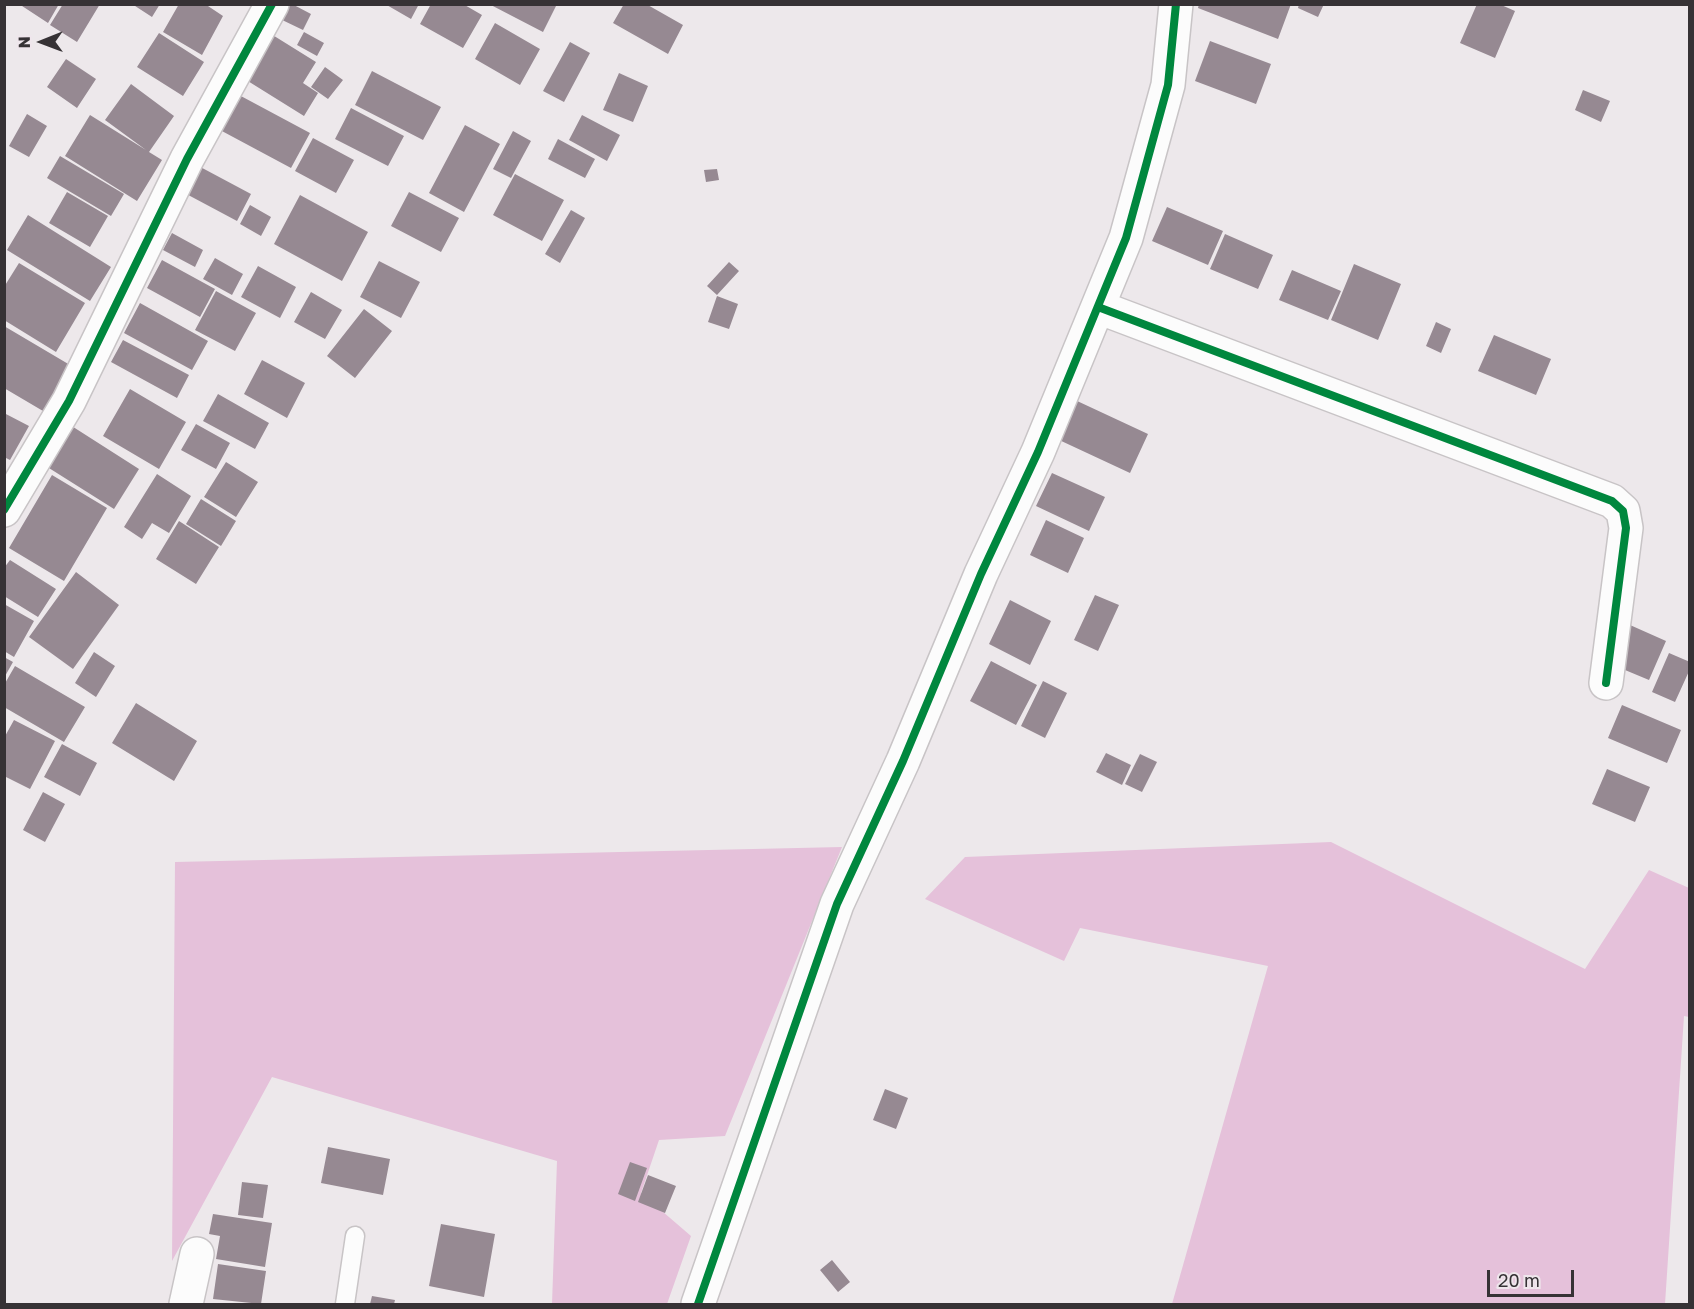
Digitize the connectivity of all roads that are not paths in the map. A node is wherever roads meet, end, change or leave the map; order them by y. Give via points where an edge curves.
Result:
1 (272, 4) edge
2 (1176, 4) edge
3 (1098, 307) junction
4 (4, 510) edge
5 (1606, 683) dead end
6 (355, 1236) dead end
7 (197, 1254) dead end
8 (186, 1305) edge
9 (345, 1305) edge
10 (698, 1305) edge

1 - 4 street via 187,159 69,401
2 - 3 street via 1168,85 1126,238
3 - 5 street via 1612,501 1623,511 1626,528
3 - 10 street via 903,761 837,904
6 - 9 lane
7 - 8 street

